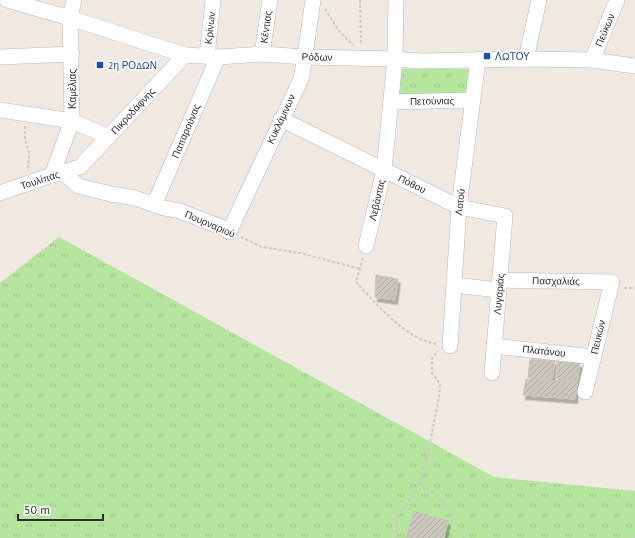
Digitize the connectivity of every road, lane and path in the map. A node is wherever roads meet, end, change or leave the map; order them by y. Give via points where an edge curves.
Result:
1 (7, 0) edge
2 (74, 0) edge
3 (213, 0) edge
4 (270, 0) edge
5 (360, 0) edge
6 (396, 0) edge
7 (539, 0) edge
8 (617, 0) edge
9 (319, 3) edge
10 (70, 18) junction
11 (72, 54) junction
12 (262, 54) junction
13 (185, 55) junction
14 (213, 56) junction
15 (361, 56) junction
16 (0, 57) edge
17 (305, 57) junction
18 (395, 58) junction
19 (478, 59) junction
20 (526, 59) junction
21 (592, 60) junction
22 (635, 66) edge
23 (473, 100) junction
24 (391, 102) junction
25 (0, 110) edge
26 (26, 114) junction
27 (281, 119) junction
28 (72, 121) junction
29 (109, 136) junction
30 (80, 167) joint
31 (384, 170) junction
32 (57, 174) junction
33 (27, 184) junction
34 (0, 193) edge
35 (154, 205) junction
36 (459, 207) junction
37 (505, 216) joint
38 (229, 232) junction
39 (366, 246) joint
40 (361, 269) junction
41 (612, 282) joint
42 (454, 285) junction
43 (500, 285) junction
44 (450, 346) junction
45 (494, 346) junction
46 (594, 356) junction
47 (492, 373) dead end
48 (585, 392) dead end
49 (419, 482) junction
50 (396, 538) edge
51 (464, 538) edge

1 - 10 street, Ρόδων
2 - 10 street, Καμέλιας
3 - 14 street, Κρίνων
4 - 12 street, Κέντιας
5 - 15 path
6 - 18 street, Λεβάντας
7 - 20 street
8 - 21 street, Πεύκων
9 - 15 path
9 - 17 street, Κυκλάμινων
10 - 11 street, Καμέλιας
10 - 13 street, Ρόδων
11 - 16 street
11 - 28 street, Καμέλιας
12 - 14 street, Ρόδων
12 - 17 street, Ρόδων
13 - 14 street, Ρόδων
13 - 29 street, Πικροδάφνης
14 - 35 street, Παπαρούνας
15 - 17 street, Ρόδων
15 - 18 street, Ρόδων
17 - 27 street, Κυκλάμινων via 301,79
18 - 19 street, Ρόδων
18 - 24 street, Λεβάντας
19 - 20 street, Ρόδων
19 - 23 street, Λοτού
20 - 21 street, Ρόδων
21 - 22 street, Ρόδων
23 - 24 street, Πετούνιας
23 - 36 street, Λοτού
24 - 31 street, Λεβάντας
25 - 26 street
26 - 28 street
26 - 33 path via 25,139 29,153
27 - 31 street, Πόθου
27 - 38 street, Κυκλάμινων
28 - 29 street
28 - 32 street, Καμέλιας
29 - 30 street, Πικροδάφνης
30 - 32 street, Τουλίπας
31 - 36 street, Πόθου
31 - 39 street, Λεβάντας
32 - 33 street, Τουλίπας
32 - 35 street, Πουρναριού via 78,186 135,198
33 - 34 street, Τουλίπας
35 - 38 street, Πουρναριού via 180,211
36 - 37 street, Πόθου
36 - 42 street, Λοτού
37 - 43 street, Λυγαριάς
38 - 40 path, Πουρναριού via 262,246 300,252
39 - 40 path
40 - 44 path via 356,282 404,329 431,343
41 - 43 street, Πασχαλιάς
41 - 46 street, Πευκών
42 - 43 street, Πασχαλιάς
42 - 44 street, Λοτού
43 - 45 street, Λυγαριάς
44 - 49 path via 438,350 432,359 432,373 440,384 439,397 426,463
45 - 46 street, Πλατάνου
45 - 47 street, Λυγαριάς
46 - 48 street, Πευκών
49 - 50 path via 411,499 400,512
49 - 51 path via 449,508

